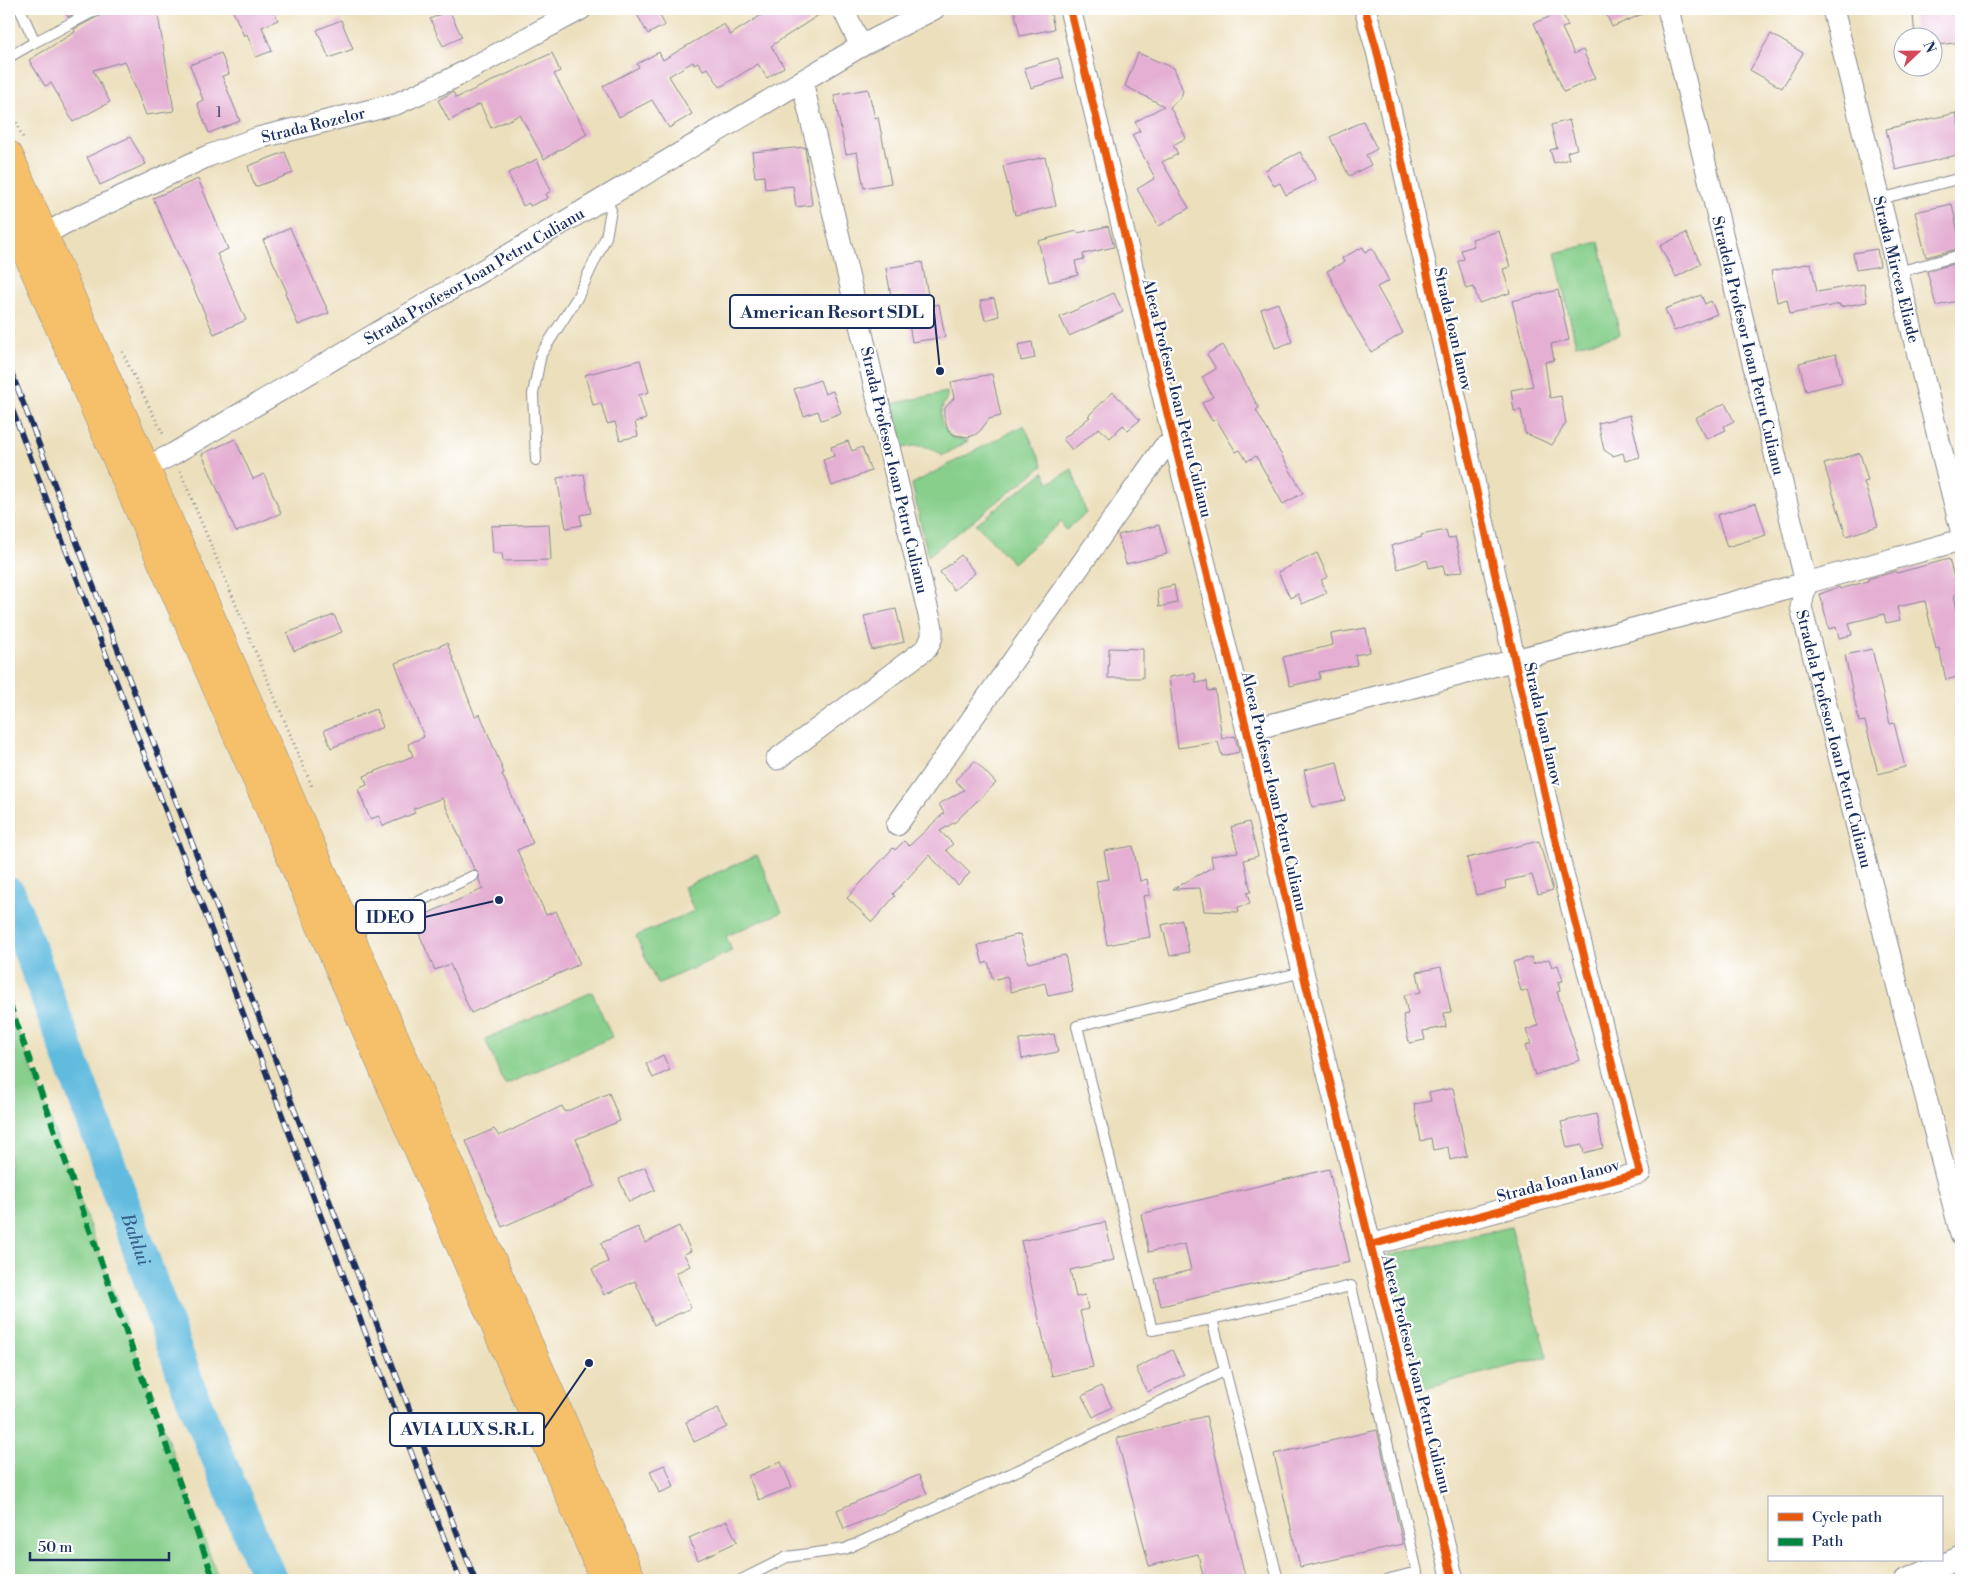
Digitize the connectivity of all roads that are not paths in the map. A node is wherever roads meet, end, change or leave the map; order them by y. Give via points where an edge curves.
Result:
1 (20, 9) edge
2 (98, 9) edge
3 (581, 9) edge
4 (843, 9) edge
5 (934, 9) edge
6 (1070, 9) edge
7 (1365, 9) edge
8 (1668, 9) edge
9 (1833, 9) edge
10 (35, 42) junction
11 (861, 46) junction
12 (9, 58) edge
13 (802, 81) junction
14 (9, 155) edge
15 (1961, 178) edge
16 (604, 198) junction
17 (1880, 199) junction
18 (9, 212) edge
19 (44, 235) junction
20 (1961, 255) edge
21 (1898, 272) junction
22 (1175, 444) junction
23 (536, 460) dead end
24 (145, 468) junction
25 (1961, 530) edge
26 (1961, 540) edge
27 (1806, 583) junction
28 (1515, 660) junction
29 (1247, 731) junction
30 (777, 759) dead end
31 (897, 825) dead end
32 (474, 876) dead end
33 (348, 934) junction
34 (1303, 972) junction
35 (1961, 1235) edge
36 (1370, 1245) junction
37 (1212, 1319) junction
38 (1224, 1371) junction
39 (580, 1520) junction
40 (1961, 1557) edge
41 (588, 1580) edge
42 (604, 1580) edge
43 (632, 1580) edge
44 (741, 1580) edge
45 (1278, 1580) edge
46 (1386, 1580) edge
47 (1453, 1580) edge
48 (1905, 1580) edge

1 - 10 lane
2 - 10 lane
3 - 19 street, Strada Rozelor via 451,79 396,104 258,138 208,156
4 - 11 street
5 - 11 street, Strada Profesor Ioan Petru Culianu
6 - 22 street, Aleea Profesor Ioan Petru Culianu
7 - 28 street, Strada Ioan Ianov
8 - 27 street, Stradela Profesor Ioan Petru Culianu
9 - 17 street, Strada Mircea Eliade
10 - 12 lane
11 - 13 street, Strada Profesor Ioan Petru Culianu
13 - 16 street, Strada Profesor Ioan Petru Culianu
13 - 30 street, Strada Profesor Ioan Petru Culianu via 932,638 927,648
14 - 19 main road
15 - 17 lane
16 - 23 lane via 611,210 606,237 577,298 541,354 534,394
16 - 24 street, Strada Profesor Ioan Petru Culianu
17 - 21 street, Strada Mircea Eliade
18 - 39 main road
19 - 24 main road
20 - 21 lane
21 - 25 street, Strada Mircea Eliade
22 - 29 street, Aleea Profesor Ioan Petru Culianu
22 - 31 street via 1164,447
24 - 33 main road
26 - 27 street
27 - 28 street
27 - 35 street, Stradela Profesor Ioan Petru Culianu via 1801,607
28 - 29 street
28 - 36 street, Strada Ioan Ianov via 1562,870 1640,1173
29 - 34 street, Aleea Profesor Ioan Petru Culianu
32 - 33 lane
33 - 43 main road
34 - 36 street, Aleea Profesor Ioan Petru Culianu
34 - 37 lane via 1077,1026 1152,1330
36 - 47 street, Aleea Profesor Ioan Petru Culianu
37 - 38 lane
37 - 46 lane via 1352,1286 1418,1572
38 - 44 lane via 845,1549 787,1557
38 - 45 lane
39 - 41 main road
39 - 42 main road
40 - 48 street

